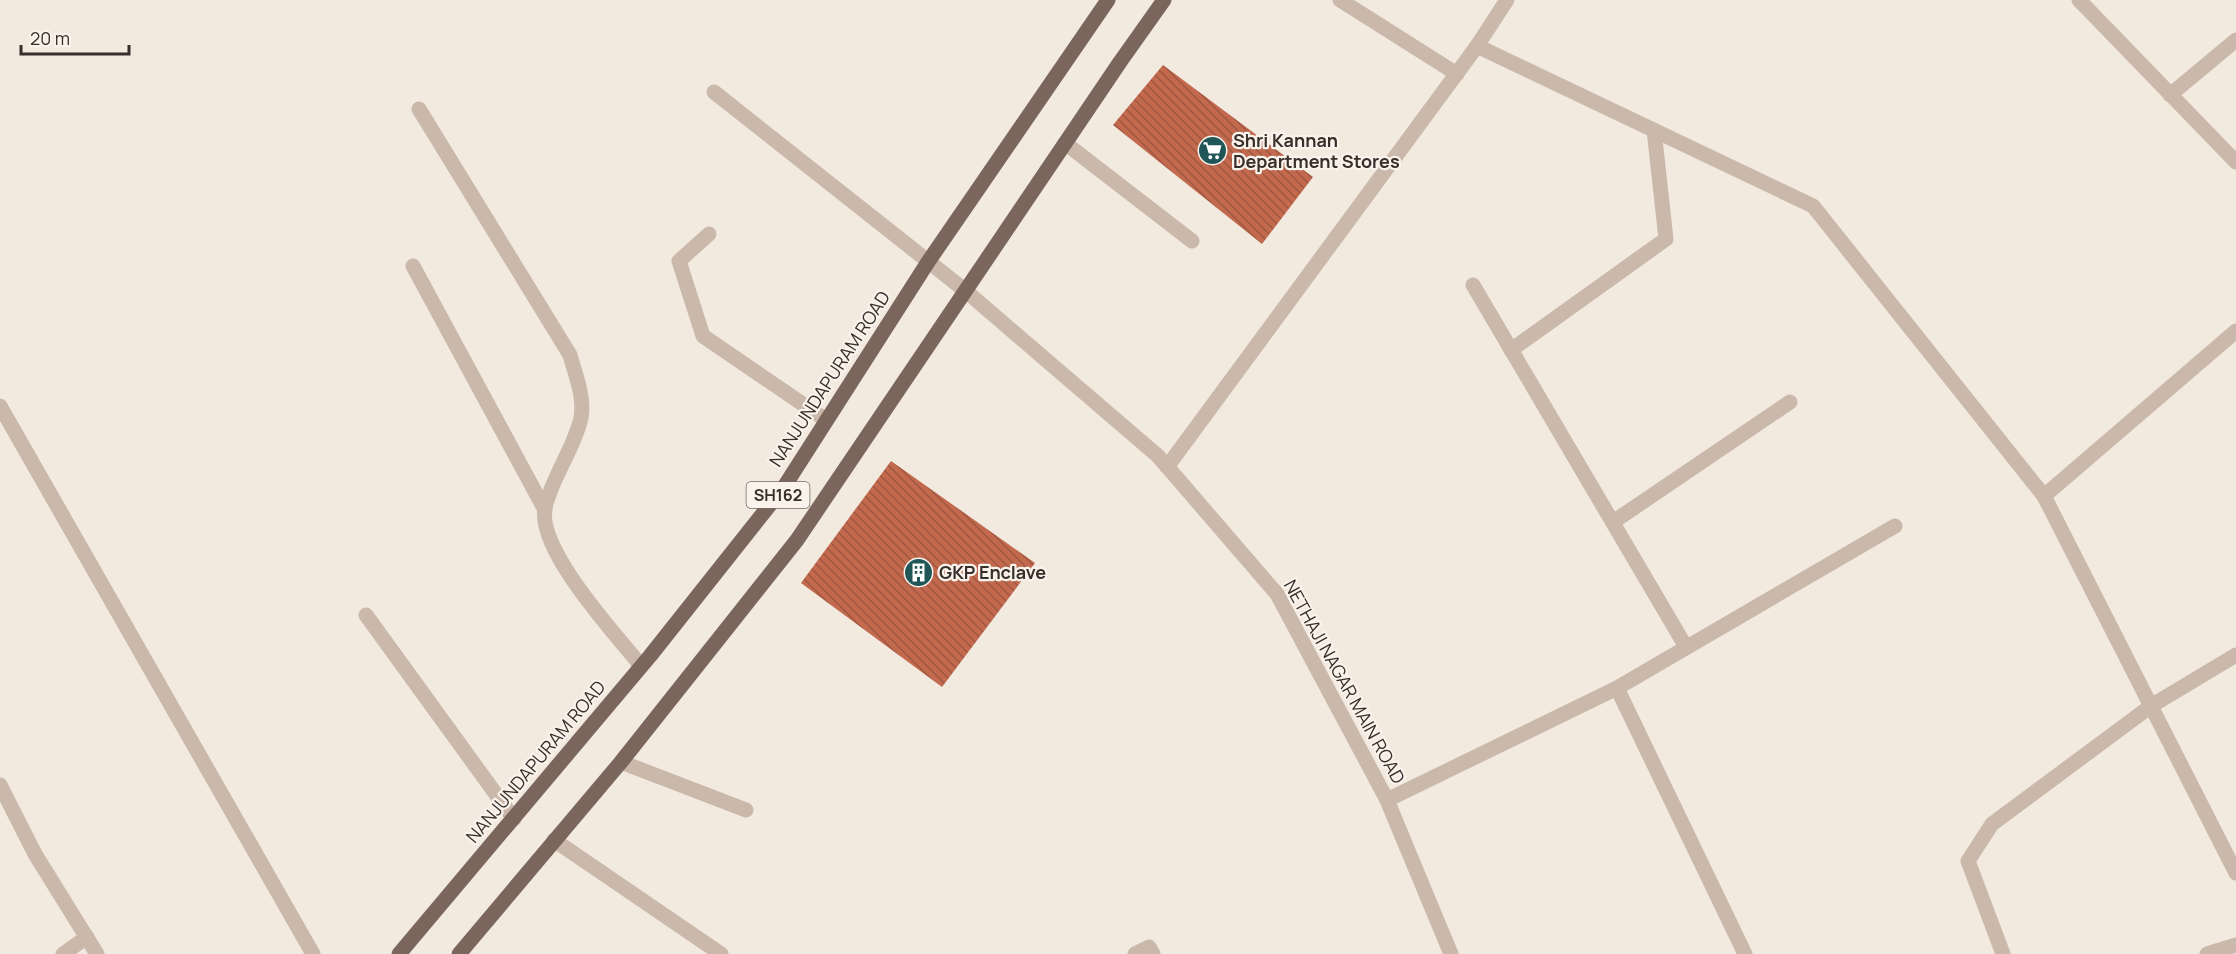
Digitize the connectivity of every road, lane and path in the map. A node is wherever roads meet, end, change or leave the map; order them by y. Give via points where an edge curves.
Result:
1 (1108, 0) edge
2 (1164, 0) edge
3 (1340, 0) edge
4 (1508, 0) edge
5 (2079, 0) edge
6 (2236, 40) edge
7 (1477, 46) junction
8 (1457, 74) junction
9 (714, 92) dead end
10 (2170, 95) junction
11 (419, 109) dead end
12 (1654, 130) junction
13 (1065, 143) junction
14 (2236, 162) edge
15 (709, 234) dead end
16 (1192, 241) dead end
17 (928, 262) junction
18 (413, 266) dead end
19 (1473, 285) dead end
20 (967, 292) junction
21 (2236, 331) edge
22 (1511, 350) junction
23 (1790, 402) dead end
24 (0, 406) edge
25 (826, 420) junction
26 (1167, 467) junction
27 (2044, 496) junction
28 (545, 510) junction
29 (1613, 522) junction
30 (1894, 526) dead end
31 (366, 615) dead end
32 (1686, 647) junction
33 (2236, 655) edge
34 (641, 666) junction
35 (1617, 688) junction
36 (2151, 706) junction
37 (621, 762) junction
38 (0, 786) edge
39 (1387, 800) junction
40 (746, 810) dead end
41 (514, 819) junction
42 (554, 840) junction
43 (2236, 873) edge
44 (87, 937) junction
45 (2236, 945) edge
46 (63, 954) edge
47 (97, 954) edge
48 (313, 954) edge
49 (399, 954) edge
50 (459, 954) edge
51 (722, 954) edge
52 (1135, 954) edge
53 (1153, 954) edge
54 (1452, 954) edge
55 (1745, 954) edge
56 (2003, 954) edge
57 (2207, 954) edge

1 - 17 main road, NANJUNDAPURAM ROAD / SH162
2 - 13 main road, SH162
3 - 8 street
4 - 7 street
5 - 10 street
6 - 10 street
7 - 8 street
7 - 12 street
8 - 26 street
9 - 17 street, NETHAJI NAGAR MAIN ROAD
10 - 14 street
11 - 28 street via 570,355 581,394 581,417
12 - 22 street via 1666,239
12 - 27 street via 1813,206
13 - 16 street
13 - 20 main road, SH162
15 - 25 street via 679,261 703,336
17 - 20 street, NETHAJI NAGAR MAIN ROAD
17 - 25 main road, NANJUNDAPURAM ROAD / SH162
18 - 28 street
19 - 22 street
20 - 26 street, NETHAJI NAGAR MAIN ROAD
20 - 37 main road, SH162 via 797,540
21 - 27 street
22 - 29 street
23 - 29 street
24 - 48 street
25 - 34 main road, NANJUNDAPURAM ROAD / SH162 via 771,504
26 - 39 street, NETHAJI NAGAR MAIN ROAD via 1277,594
27 - 36 street
28 - 34 street via 549,539 558,561
29 - 32 street
30 - 32 street
31 - 41 street
32 - 35 street
33 - 36 street
34 - 41 main road, NANJUNDAPURAM ROAD / SH162
35 - 39 street
35 - 55 street
36 - 43 street
36 - 56 street via 1992,824 1968,861
37 - 40 street
37 - 42 main road, SH162
38 - 44 street via 35,854
39 - 54 street, NETHAJI NAGAR MAIN ROAD
41 - 49 main road, NANJUNDAPURAM ROAD / SH162
42 - 50 main road, SH162
42 - 51 street
44 - 46 street
44 - 47 street
45 - 57 street
52 - 53 street via 1149,947

